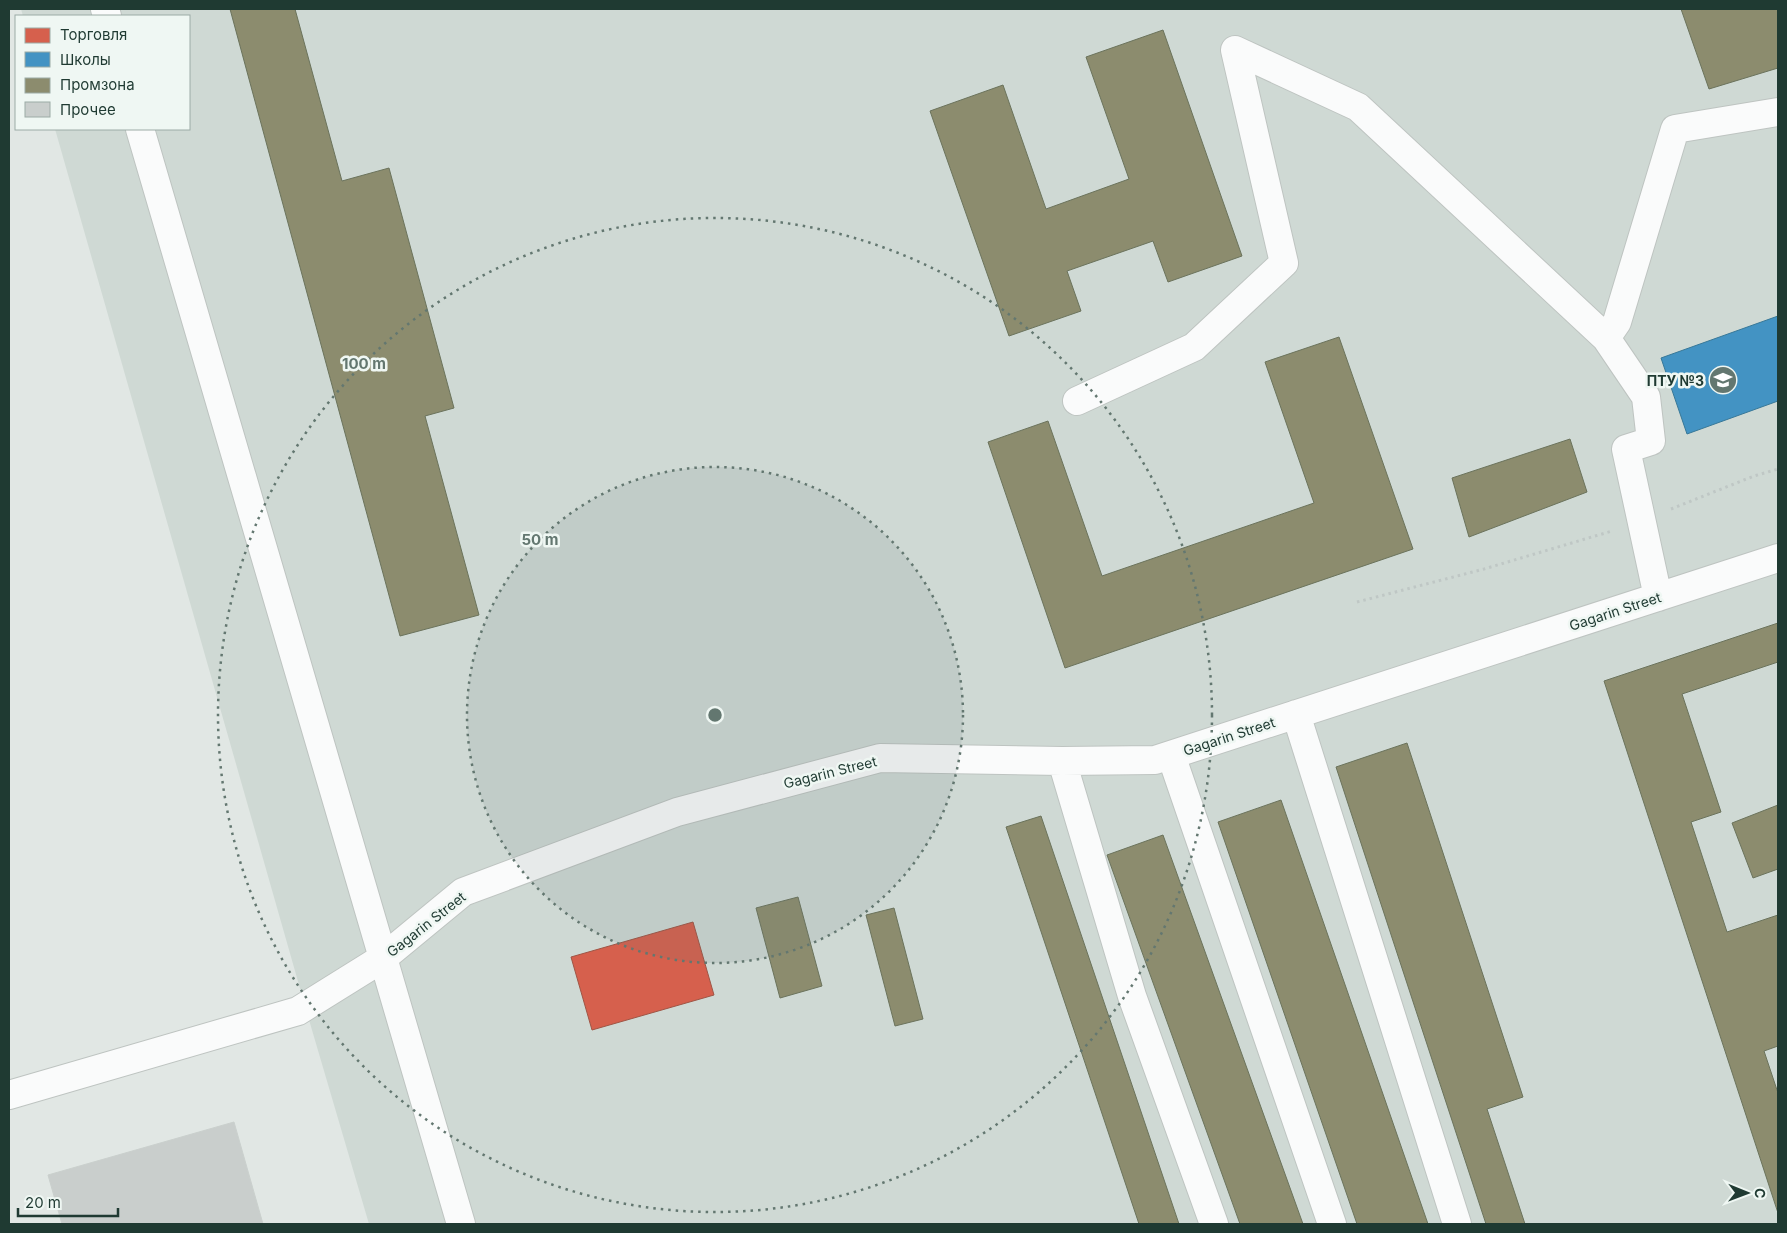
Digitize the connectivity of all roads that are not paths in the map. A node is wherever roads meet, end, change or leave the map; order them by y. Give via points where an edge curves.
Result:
1 (1778, 112) edge
2 (140, 130) edge
3 (1606, 338) junction
4 (1077, 401) dead end
5 (1778, 558) edge
6 (1658, 597) junction
7 (1296, 714) junction
8 (1172, 755) junction
9 (1062, 761) junction
10 (383, 958) junction
11 (9, 1095) edge
12 (461, 1224) edge
13 (1214, 1224) edge
14 (1332, 1224) edge
15 (1457, 1224) edge

1 - 3 lane via 1675,129 1617,322
2 - 10 lane
3 - 4 lane via 1358,107 1235,50 1284,263 1194,348
3 - 6 lane via 1646,397 1651,441 1626,449
5 - 6 lane, Gagarin Street
6 - 7 lane, Gagarin Street
7 - 8 lane, Gagarin Street
7 - 15 lane
8 - 9 lane, Gagarin Street via 1155,760
8 - 14 lane
9 - 10 lane, Gagarin Street via 880,758 677,812 463,892
9 - 13 lane via 1132,996
10 - 11 lane, Gagarin Street via 298,1011
10 - 12 lane

